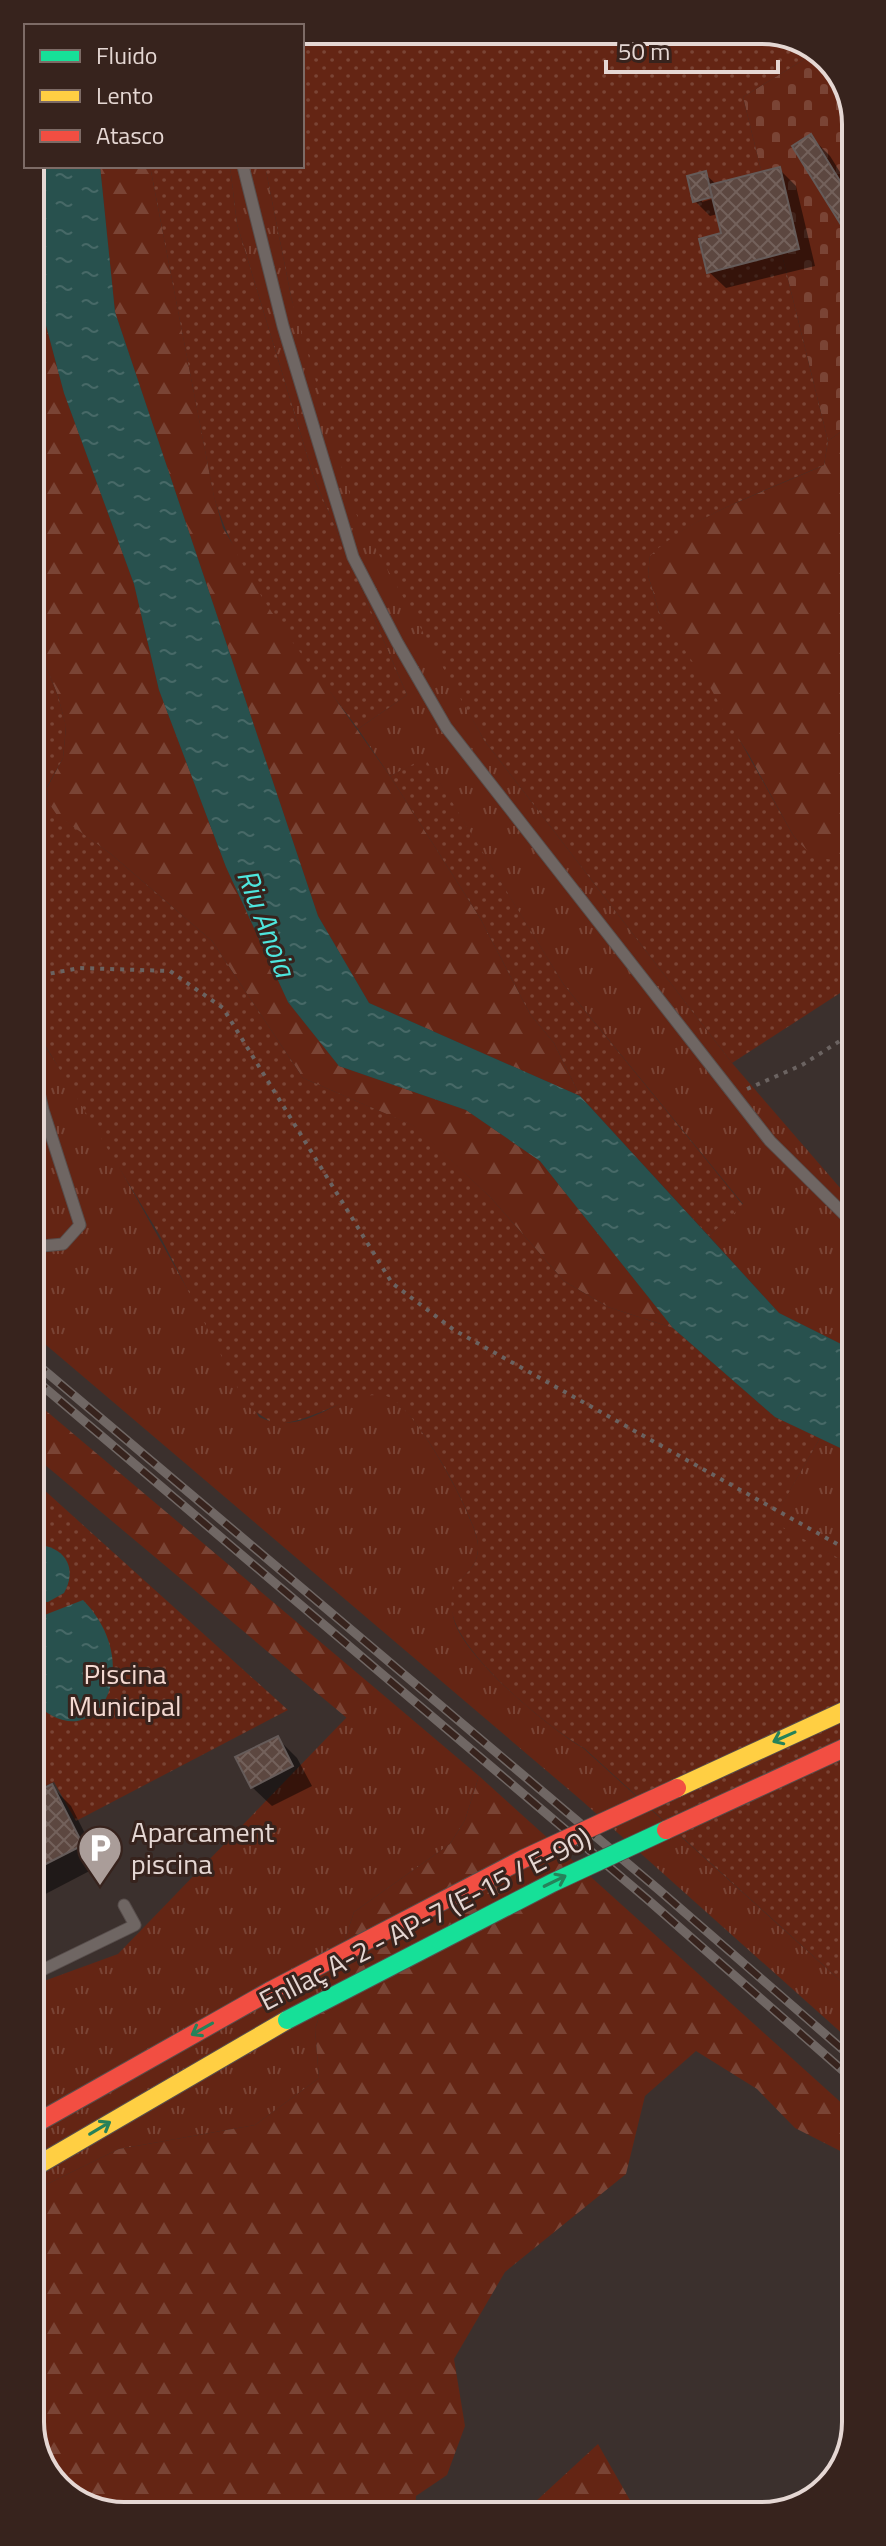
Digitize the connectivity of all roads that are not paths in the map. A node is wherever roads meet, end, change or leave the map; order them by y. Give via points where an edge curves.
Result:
1 (244, 168) edge
2 (44, 1113) edge
3 (842, 1212) edge
4 (44, 1246) edge
5 (842, 1712) edge
6 (842, 1749) edge
7 (124, 1905) dead end
8 (44, 1969) edge
9 (44, 2119) edge
10 (44, 2162) edge

1 - 3 lane via 283,326 353,557 397,642 446,727 770,1141
2 - 4 lane via 80,1225 63,1244
5 -> 9 highway, Enllaç A-2 - AP-7 (E-15 / E-90), bridge via 523,1859 270,1991
10 -> 6 highway, Enllaç A-2 - AP-7 (E-15 / E-90), bridge via 287,2020 526,1895
7 - 8 lane via 135,1925

